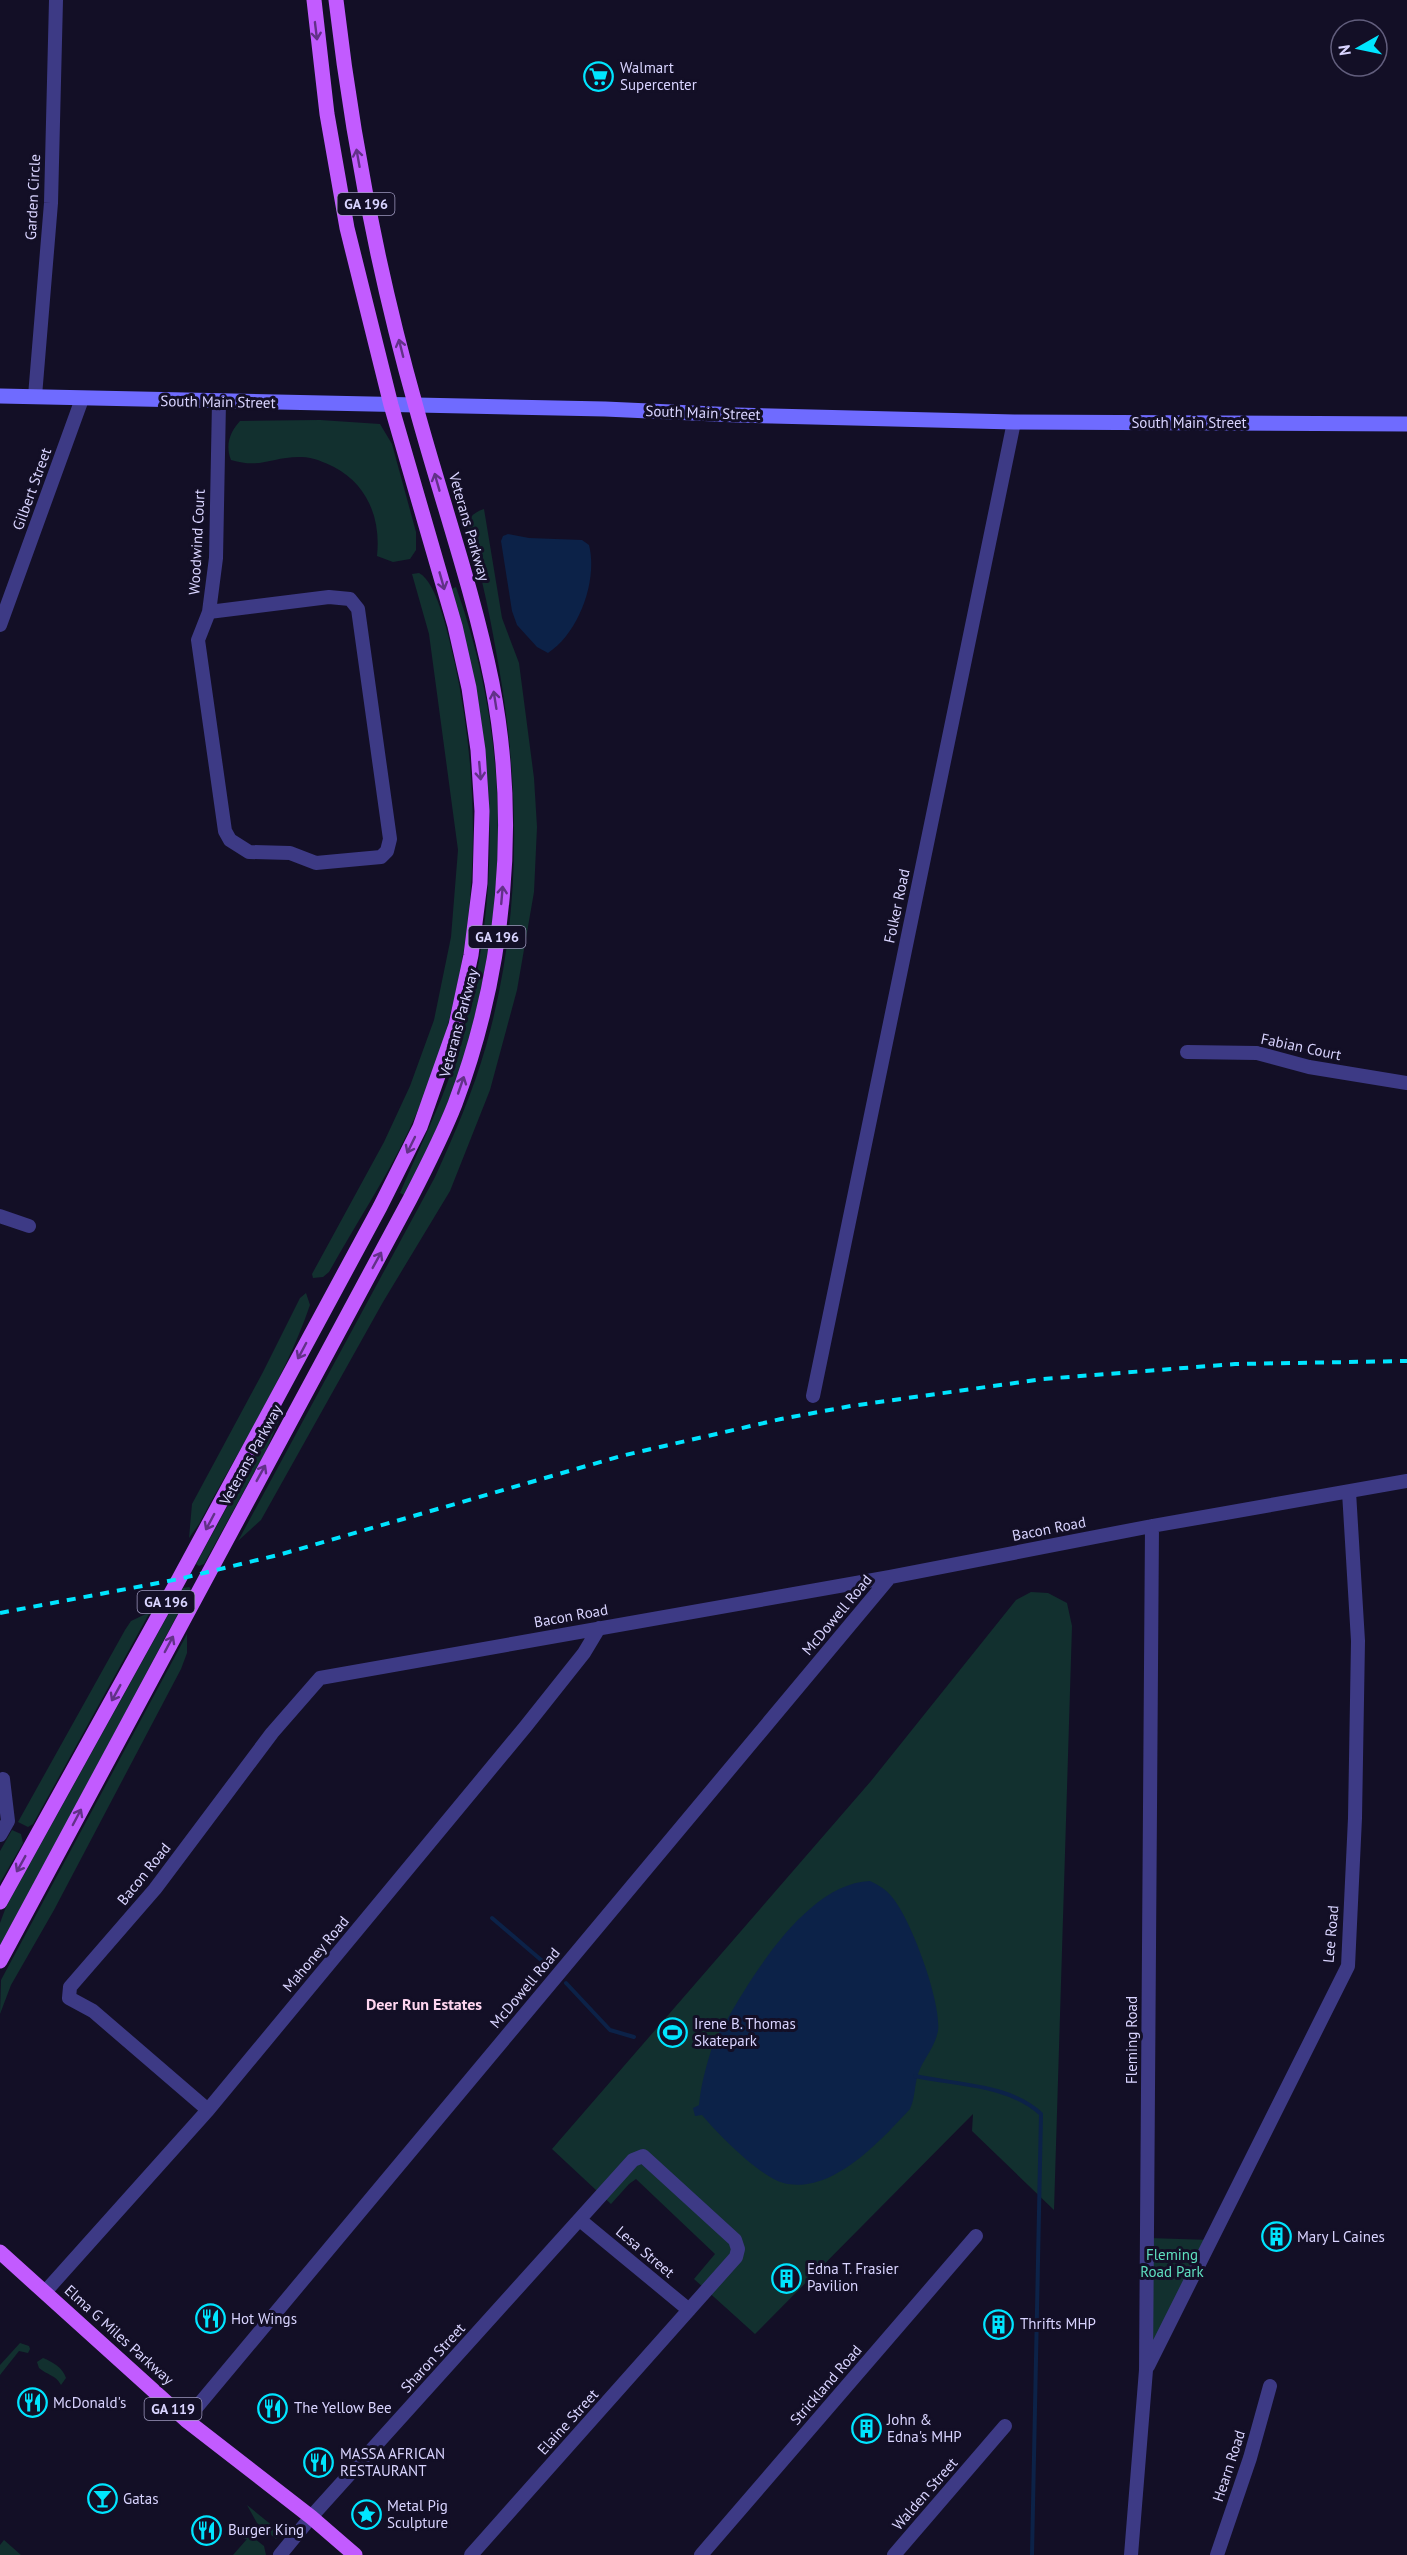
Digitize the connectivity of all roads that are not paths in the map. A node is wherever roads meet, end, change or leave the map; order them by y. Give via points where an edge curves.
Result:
1 (56, 0) edge
2 (314, 0) edge
3 (336, 0) edge
4 (0, 396) edge
5 (35, 396) junction
6 (82, 399) junction
7 (219, 402) junction
8 (391, 405) junction
9 (415, 405) junction
10 (1014, 422) junction
11 (1407, 424) edge
12 (209, 612) junction
13 (0, 625) edge
14 (1187, 1052) dead end
15 (1407, 1083) edge
16 (0, 1216) edge
17 (29, 1226) dead end
18 (813, 1396) dead end
19 (1407, 1481) edge
20 (1349, 1492) junction
21 (1152, 1526) junction
22 (890, 1577) junction
23 (599, 1628) junction
24 (3, 1779) dead end
25 (0, 1835) edge
26 (0, 1902) edge
27 (0, 1961) edge
28 (208, 2110) junction
29 (580, 2220) junction
30 (976, 2236) dead end
31 (0, 2252) edge
32 (45, 2292) junction
33 (689, 2310) junction
34 (1146, 2370) junction
35 (1270, 2386) dead end
36 (186, 2420) junction
37 (1005, 2426) dead end
38 (311, 2517) junction
39 (280, 2555) edge
40 (355, 2555) edge
41 (471, 2555) edge
42 (701, 2555) edge
43 (894, 2555) edge
44 (1131, 2555) edge
45 (1218, 2555) edge

1 - 5 street, Garden Circle via 51,203
2 -> 8 main road, Veterans Parkway / GA 196 via 327,114 347,228
9 -> 3 main road, Veterans Parkway / GA 196 via 365,200
4 - 5 street, South Main Street
5 - 6 street, South Main Street
6 - 7 street, South Main Street
6 - 13 street, Gilbert Street
7 - 8 street, South Main Street
7 - 12 street, Woodwind Court via 216,558
8 - 9 street, South Main Street
8 -> 26 main road, Veterans Parkway / GA 196 via 455,626 478,750 482,811 480,883 471,955 456,1026 420,1127 380,1207
9 - 10 street, South Main Street
27 -> 9 main road, Veterans Parkway / GA 196 via 410,1199 445,1128 478,1032 494,959 503,885 505,810 501,748 482,641
10 - 11 street, South Main Street
10 - 18 street, Folker Road
12 - 12 street, Woodwind Court via 198,640 218,788 230,840 249,852 290,853 316,863 381,857 390,839 358,609 350,599 329,597
14 - 15 street, Fabian Court via 1257,1053 1309,1067
16 - 17 street
19 - 20 street, Bacon Road
20 - 21 street, Bacon Road
20 - 34 street, Lee Road via 1358,1641 1348,1966
21 - 22 street, Bacon Road
21 - 34 street, Fleming Road
22 - 23 street, Bacon Road
22 - 36 street, McDowell Road
23 - 28 street, Mahoney Road via 526,1726
23 - 28 street, Bacon Road via 320,1678 272,1733 155,1888 70,1987 69,1998 93,2011
24 - 25 street via 8,1821
28 - 32 street, Mahoney Road
29 - 33 street, Lesa Street
29 - 33 street, Sharon Street via 634,2159 645,2157 737,2244 732,2262
29 - 38 street, Sharon Street
30 - 42 street, Strickland Road
31 - 32 main road, Elma G Miles Parkway / GA 119
32 - 36 main road, Elma G Miles Parkway / GA 119
33 - 41 street, Elaine Street
34 - 44 street, Fleming Road
35 - 45 street, Hearn Road
36 - 38 main road, Elma G Miles Parkway / GA 119
37 - 43 street, Walden Street
38 - 39 street, Sharon Street
38 - 40 main road, Elma G Miles Parkway / GA 119

